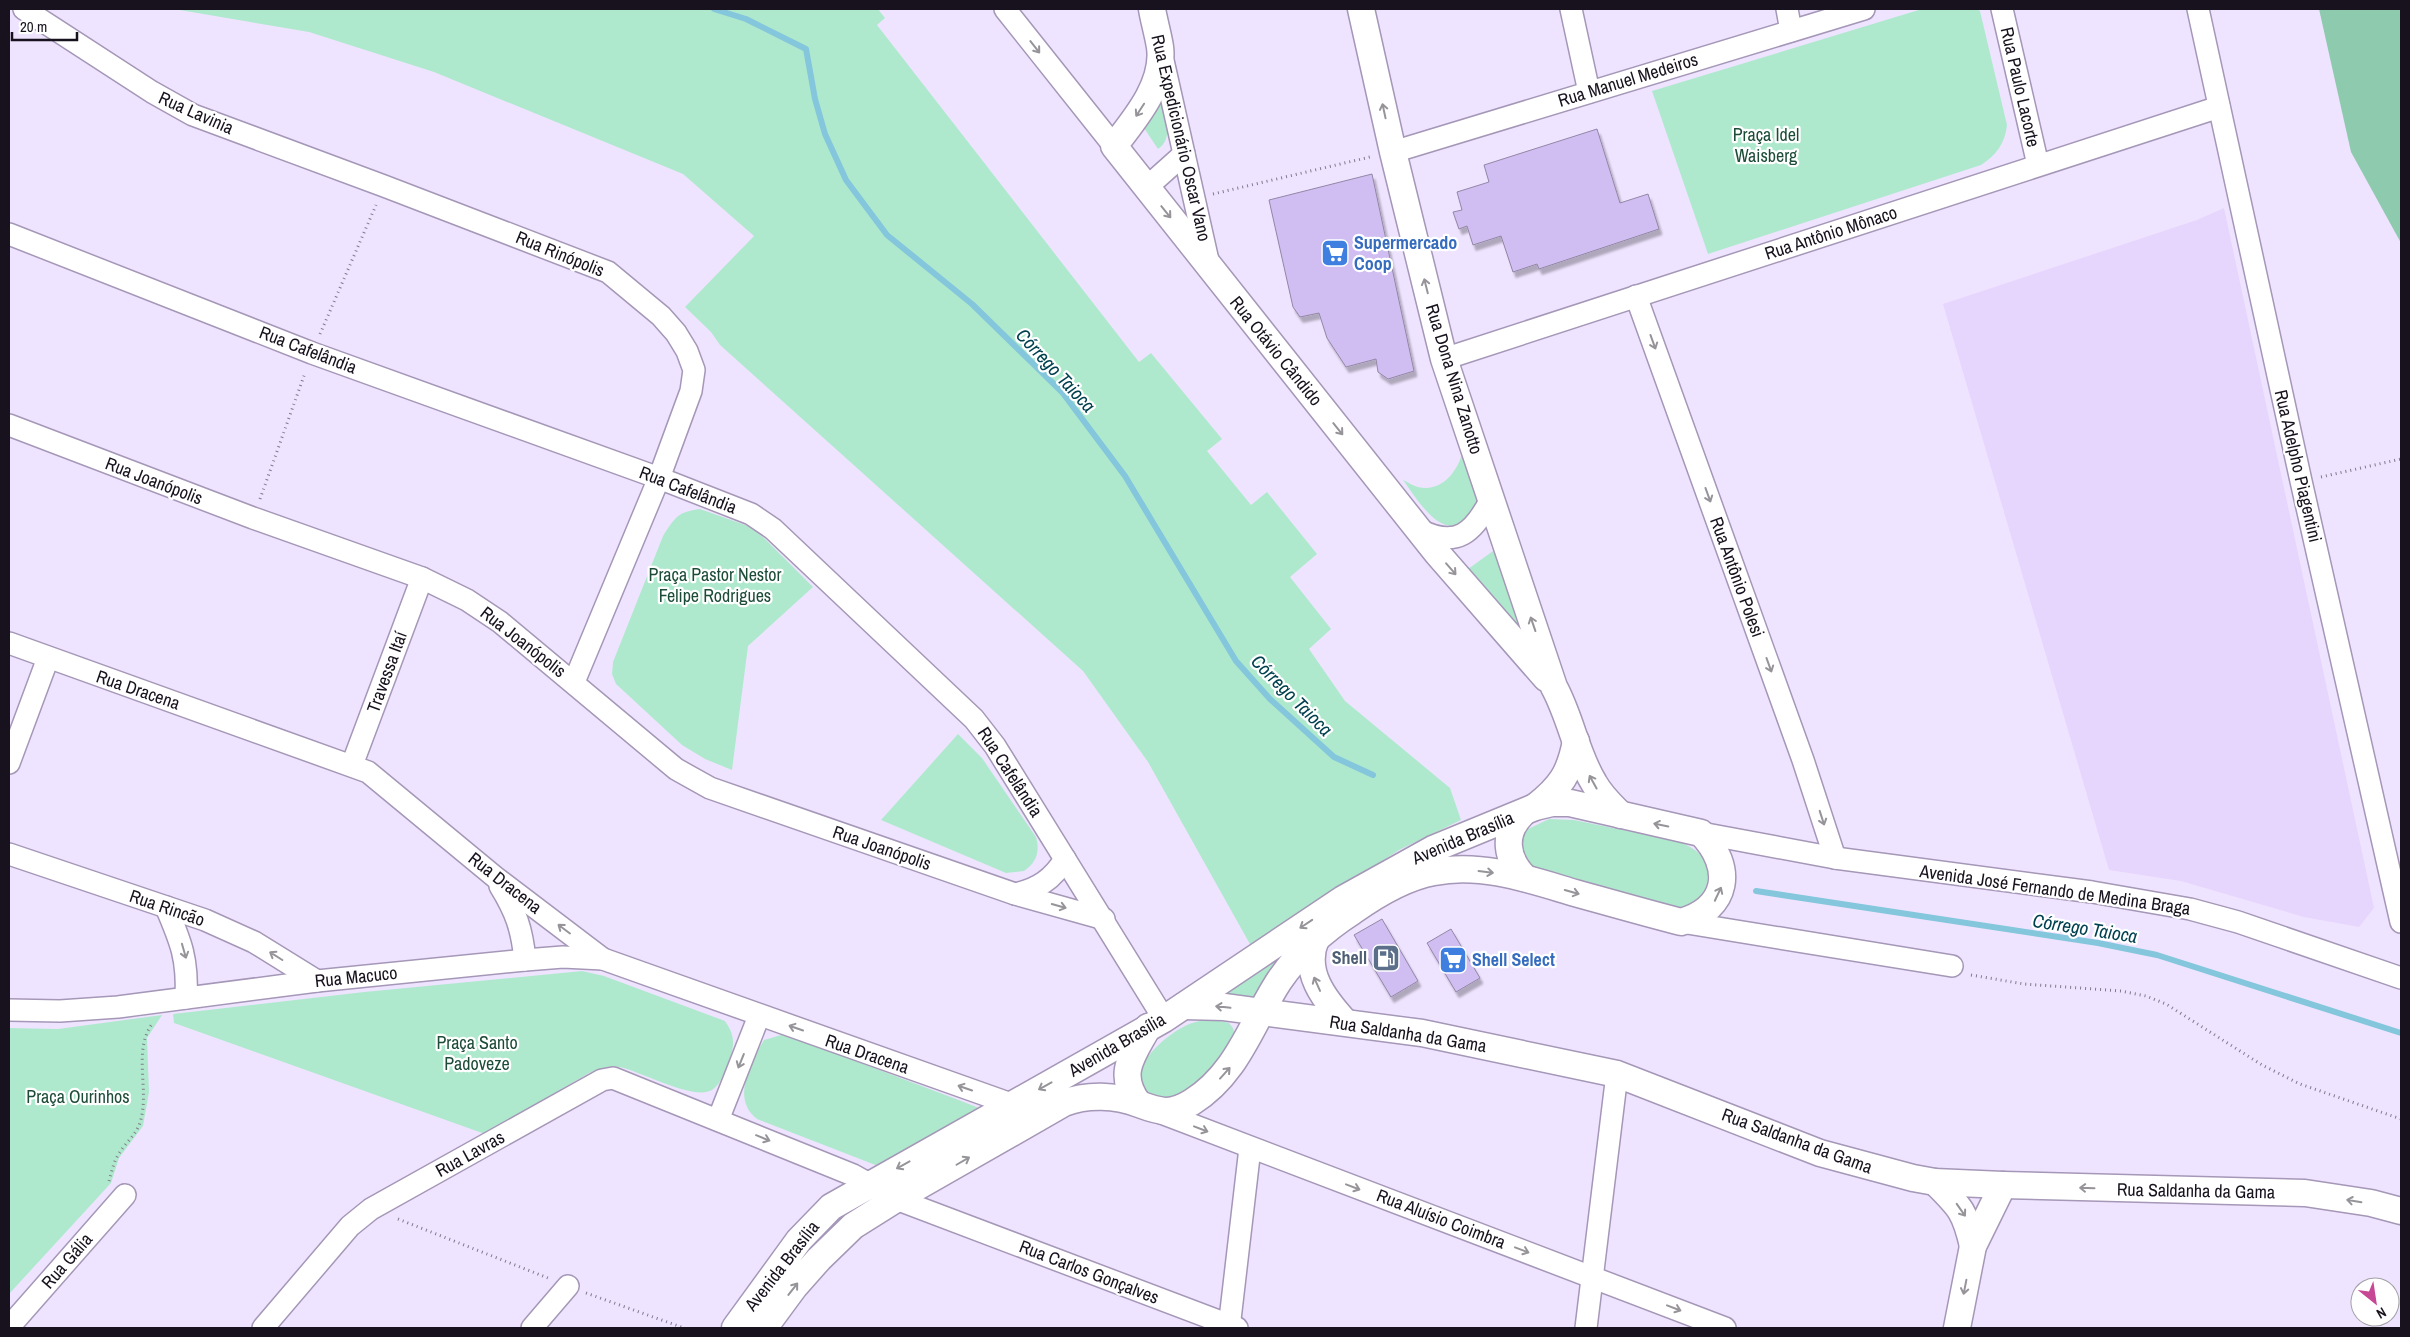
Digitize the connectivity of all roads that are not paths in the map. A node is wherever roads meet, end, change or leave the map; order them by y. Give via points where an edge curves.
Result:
1 (24, 9) edge
2 (1005, 9) edge
3 (1152, 9) edge
4 (1362, 9) edge
5 (1571, 9) edge
6 (1786, 9) edge
7 (1864, 9) edge
8 (2002, 9) edge
9 (2198, 9) edge
10 (1791, 31) junction
11 (1160, 48) junction
12 (1589, 92) junction
13 (2219, 107) junction
14 (1114, 146) junction
15 (1393, 152) junction
16 (1184, 154) junction
17 (2038, 165) junction
18 (384, 186) joint
19 (1146, 188) junction
20 (9, 234) edge
21 (1210, 268) junction
22 (1636, 296) junction
23 (1444, 359) junction
24 (9, 425) edge
25 (660, 478) junction
26 (1491, 499) junction
27 (1420, 530) junction
28 (422, 578) junction
29 (9, 643) edge
30 (48, 658) junction
31 (574, 682) junction
32 (1554, 687) junction
33 (1576, 741) junction
34 (9, 763) edge
35 (352, 765) junction
36 (1528, 810) junction
37 (1621, 815) junction
38 (1701, 833) junction
39 (9, 854) edge
40 (1835, 858) junction
41 (1065, 859) junction
42 (495, 877) junction
43 (1525, 878) junction
44 (1015, 894) junction
45 (166, 907) junction
46 (1104, 919) junction
47 (1681, 922) junction
48 (2401, 922) edge
49 (1316, 939) junction
50 (603, 959) junction
51 (525, 960) junction
52 (1952, 966) road end
53 (2401, 978) edge
54 (317, 981) junction
55 (186, 998) junction
56 (9, 1010) edge
57 (1262, 1013) junction
58 (759, 1016) junction
59 (1166, 1017) junction
60 (1345, 1022) junction
61 (1617, 1074) junction
62 (1011, 1104) junction
63 (1147, 1107) junction
64 (718, 1120) junction
65 (1250, 1148) junction
66 (931, 1179) junction
67 (1935, 1182) junction
68 (871, 1183) junction
69 (2003, 1185) junction
70 (125, 1195) road end
71 (896, 1199) junction
72 (2401, 1211) edge
73 (941, 1216) junction
74 (1973, 1246) junction
75 (1593, 1276) junction
76 (568, 1286) road end
77 (9, 1327) edge
78 (1232, 1327) edge
79 (263, 1328) edge
80 (532, 1328) edge
81 (735, 1328) edge
82 (764, 1328) edge
83 (1586, 1328) edge
84 (1725, 1328) edge
85 (1957, 1328) edge

1 - 18 street, Rua Lavinia via 193,115
2 -> 14 street, Rua Otávio Cândido
3 - 11 main road, Rua Expedicionário Oscar Vano
15 -> 4 main road, Rua Dona Nina Zanotto
5 - 12 street
6 - 10 street
7 - 10 street, Rua Manuel Medeiros
8 - 17 street, Rua Paulo Lacorte
9 - 13 street, Rua Adelpho Piagentini
10 - 12 street, Rua Manuel Medeiros
11 -> 14 main road via 1158,70 1150,93
11 - 16 street, Rua Expedicionário Oscar Vano
12 - 15 street, Rua Manuel Medeiros
13 - 17 street, Rua Antônio Mônaco
13 - 48 street, Rua Adelpho Piagentini
14 - 19 main road, Rua Otávio Cândido
23 -> 15 main road, Rua Dona Nina Zanotto
16 - 19 street
16 - 21 street, Rua Expedicionário Oscar Vano
17 - 22 street, Rua Antônio Mônaco
18 - 25 street, Rua Rinópolis via 608,272 661,316 676,333 694,370 691,391
19 -> 21 main road, Rua Otávio Cândido
20 - 25 street, Rua Cafelândia via 312,352
21 -> 27 main road, Rua Otávio Cândido
22 - 23 street, Rua Antônio Mônaco
22 -> 40 street, Rua Antônio Polesi via 1803,760
23 - 26 main road, Rua Dona Nina Zanotto
24 - 28 street, Rua Joanópolis
25 - 31 street, Rua Rinópolis
25 - 41 street, Rua Cafelândia via 751,514 773,529 974,719 996,746
26 - 27 street via 1480,520 1468,532 1452,538 1435,538
32 -> 26 main road, Rua Dona Nina Zanotto
27 -> 32 main road, Rua Otávio Cândido
28 - 31 street, Rua Joanópolis via 467,600 500,622
28 - 35 street, Travessa Itaí
29 - 30 street, Rua Dracena
30 - 34 street
30 - 35 street, Rua Dracena
31 - 44 street, Rua Joanópolis via 676,769 710,788
32 - 33 main road, Rua Dona Nina Zanotto
33 - 36 main road via 1566,776 1556,789
37 -> 33 main road, Rua Dona Nina Zanotto via 1602,796
35 - 42 street, Rua Dracena via 376,777
36 - 37 main road, Avenida José Fernando de Medina Braga via 1563,802
36 - 43 main road via 1511,827 1508,839 1514,865
36 -> 59 main road, Avenida Brasília via 1433,849 1387,873
38 -> 37 main road, Avenida José Fernando de Medina Braga
38 - 40 street, Avenida José Fernando de Medina Braga
47 -> 38 main road via 1703,913 1721,889 1719,857
39 - 45 street, Rua Rincão
40 - 53 street, Avenida José Fernando de Medina Braga via 2092,892 2190,909 2238,922
41 - 44 street via 1059,870 1040,886
41 - 46 street, Rua Cafelândia
50 -> 42 street, Rua Dracena
42 - 51 street via 515,910
43 -> 47 main road
49 -> 43 main road, Avenida Brasília via 1361,905 1425,874 1461,870
44 -> 46 street, Rua Joanópolis
54 -> 45 street, Rua Rincão via 254,942
45 -> 55 street via 186,959
46 - 59 street, Rua Cafelândia
47 - 52 street
49 - 57 main road, Avenida Brasília via 1280,981
60 -> 49 main road via 1324,998 1313,973 1311,950
50 - 51 street, Rua Macuco via 563,957
50 - 58 street, Rua Dracena
51 - 54 street, Rua Macuco
54 - 55 street, Rua Macuco
55 - 56 street, Rua Macuco via 118,1007
57 -> 59 main road, Rua Saldanha da Gama via 1208,1006
57 - 60 main road, Rua Saldanha da Gama
63 -> 57 main road, Avenida Brasília via 1174,1110 1208,1090 1230,1068
62 -> 58 street, Rua Dracena
58 -> 64 street
59 -> 62 main road, Avenida Brasília
59 - 63 main road via 1127,1068 1129,1086
60 - 61 main road, Rua Saldanha da Gama via 1422,1033
61 - 67 main road, Rua Saldanha da Gama via 1820,1153
61 - 75 street
62 -> 68 main road, Avenida Brasília
63 -> 65 street, Rua Aluísio Coimbra
66 -> 63 main road, Avenida Brasília via 1072,1100 1104,1097
64 -> 68 street, Rua Lavras
64 - 79 street, Rua Lavras via 624,1081 602,1080 371,1209 350,1226
65 -> 75 street, Rua Aluísio Coimbra
65 - 78 street
66 - 71 main road, Avenida Brasília
66 - 73 street
67 - 69 main road, Rua Saldanha da Gama
67 -> 74 main road via 1967,1219
68 - 71 street, Rua Carlos Gonçalves
68 - 81 main road, Avenida Brasília via 831,1208 814,1224
72 -> 69 main road, Rua Saldanha da Gama via 2371,1203 2305,1194
69 - 74 main road
70 - 77 street, Rua Gália
71 - 73 street, Rua Carlos Gonçalves
82 -> 71 main road, Avenida Brasília via 795,1286 838,1239
73 - 78 street, Rua Carlos Gonçalves
74 -> 85 main road
75 - 83 street
75 -> 84 street, Rua Aluísio Coimbra
76 - 80 street

